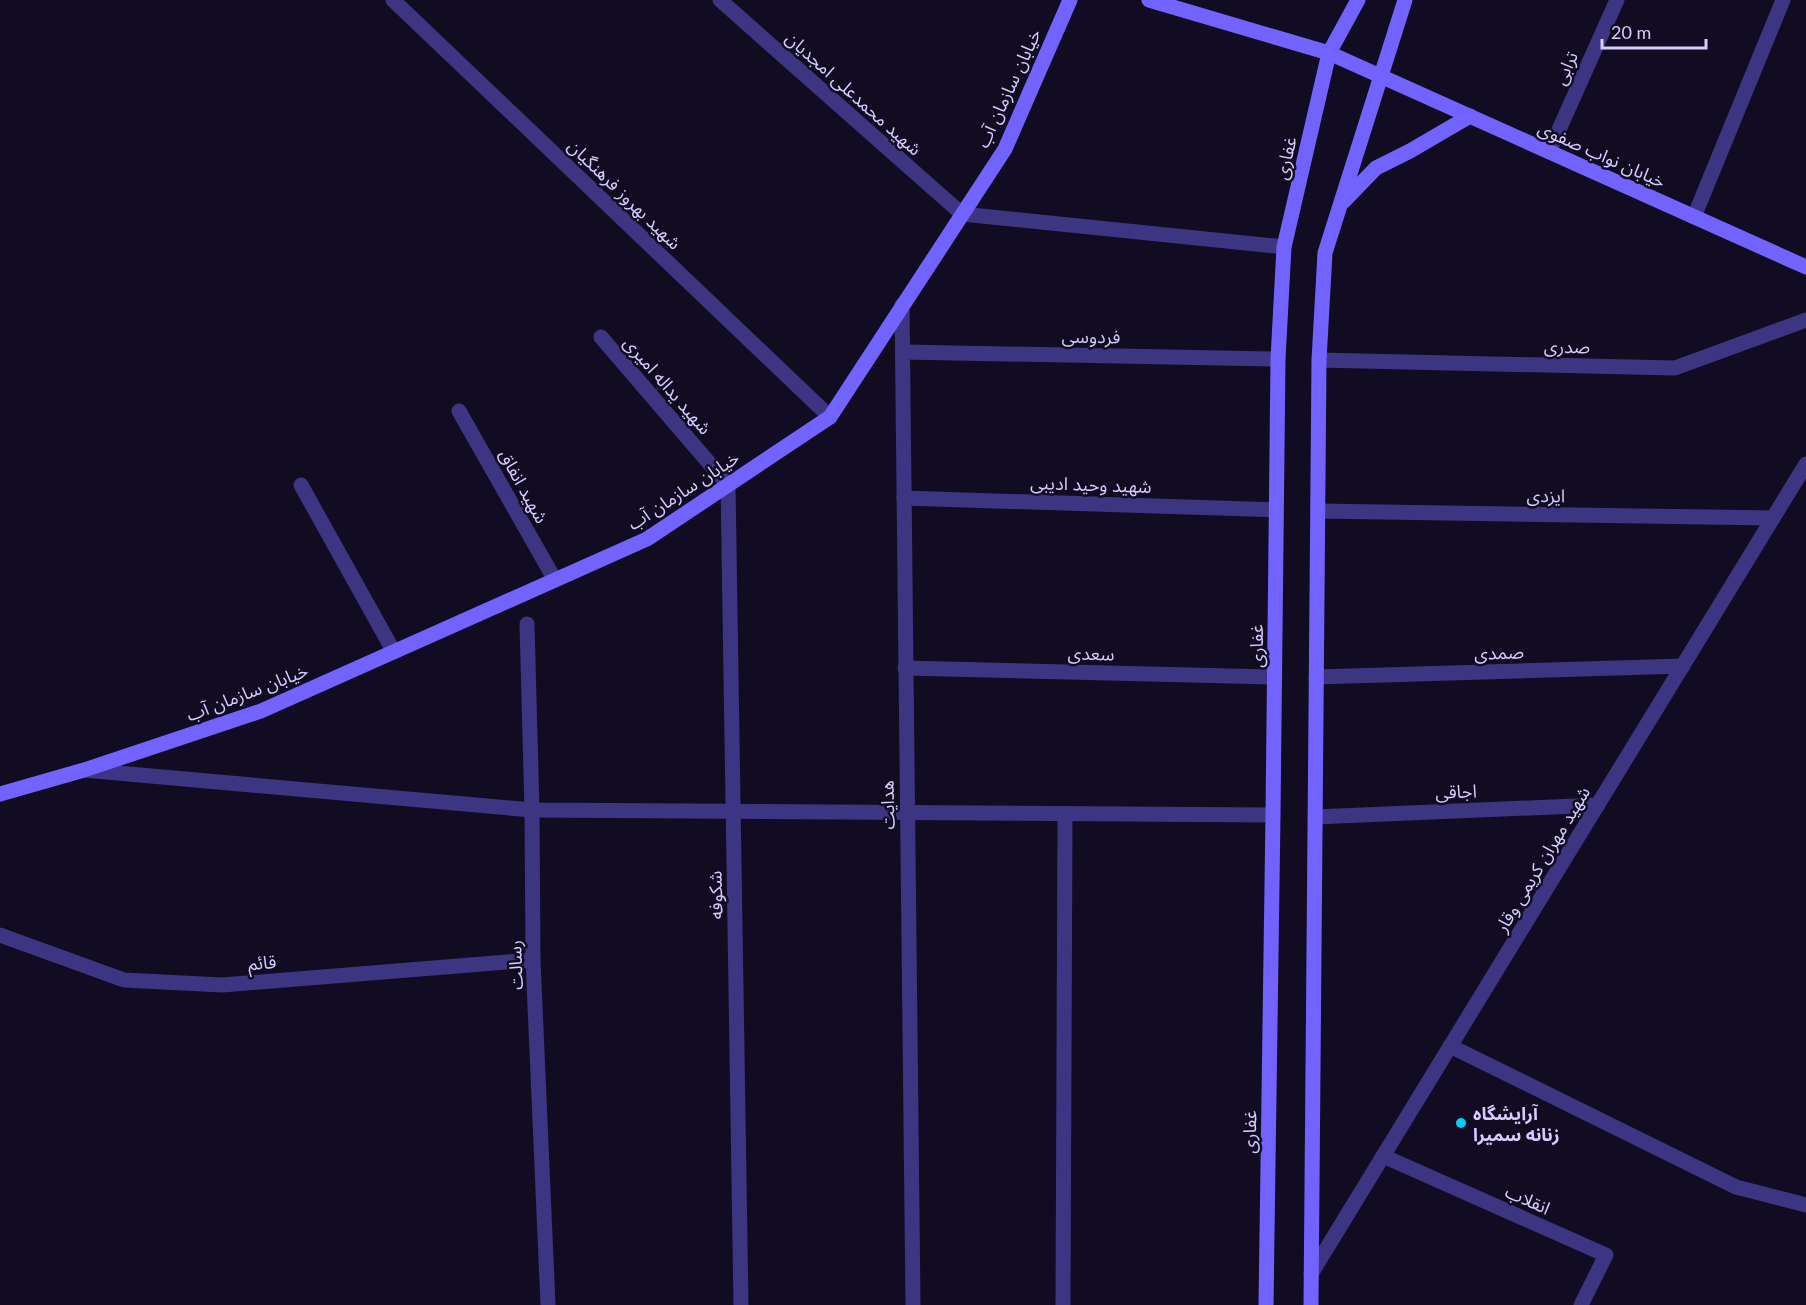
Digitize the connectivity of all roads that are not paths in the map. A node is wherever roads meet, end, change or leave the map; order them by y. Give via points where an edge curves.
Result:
1 (393, 0) edge
2 (720, 0) edge
3 (1070, 0) edge
4 (1149, 0) edge
5 (1358, 0) edge
6 (1405, 0) edge
7 (1617, 0) edge
8 (1783, 0) edge
9 (1329, 53) junction
10 (1381, 77) junction
11 (1470, 116) junction
12 (1549, 152) junction
13 (1341, 204) junction
14 (962, 214) junction
15 (1694, 217) junction
16 (1284, 247) junction
17 (1806, 267) edge
18 (902, 305) junction
19 (1806, 320) edge
20 (601, 337) dead end
21 (903, 352) junction
22 (1278, 359) junction
23 (1319, 360) junction
24 (459, 411) dead end
25 (830, 417) junction
26 (1806, 464) edge
27 (301, 485) dead end
28 (728, 485) junction
29 (904, 498) junction
30 (1276, 510) junction
31 (1318, 511) junction
32 (1773, 518) junction
33 (555, 580) junction
34 (527, 624) dead end
35 (394, 652) junction
36 (1683, 666) junction
37 (905, 669) junction
38 (1275, 677) junction
39 (1316, 677) junction
40 (84, 770) junction
41 (0, 794) edge
42 (1598, 805) junction
43 (532, 810) junction
44 (733, 812) junction
45 (907, 813) junction
46 (1065, 814) junction
47 (1273, 815) junction
48 (1315, 817) junction
49 (0, 935) edge
50 (533, 960) junction
51 (1450, 1046) junction
52 (1383, 1156) junction
53 (1806, 1205) edge
54 (1311, 1274) junction
55 (548, 1305) edge
56 (741, 1305) edge
57 (913, 1305) edge
58 (1063, 1305) edge
59 (1266, 1305) edge
60 (1311, 1305) edge
61 (1581, 1305) edge

1 - 25 street, شهید بهروز فرهنگیان
2 - 14 street, شهید محمدعلی امجدیان
3 - 14 main road, خیابان سازمان آب via 1005,148
4 - 9 main road, خیابان نواب صفوی
5 - 9 main road, غفاری
6 - 10 main road
7 - 12 street, ترابی
8 - 15 street
9 - 10 main road, خیابان نواب صفوی
9 - 16 main road, غفاری
10 - 11 main road, خیابان نواب صفوی
10 - 13 main road
11 - 12 main road, خیابان نواب صفوی
11 - 13 main road via 1376,168
12 - 15 main road, خیابان نواب صفوی
13 - 23 main road via 1325,253
14 - 16 street
14 - 18 main road, خیابان سازمان آب
15 - 17 main road, خیابان نواب صفوی
16 - 22 main road, غفاری
18 - 21 street, هدایت
18 - 25 main road, خیابان سازمان آب
19 - 23 street, صدری via 1675,368
20 - 28 street, شهید یداله امیری
21 - 22 street, فردوسی
21 - 29 street, هدایت
22 - 30 main road, غفاری
23 - 31 main road
24 - 33 street, شهید انفاق
25 - 28 main road, خیابان سازمان آب
26 - 32 street, شهید مهران کریمی وقار
27 - 35 street
28 - 33 main road, خیابان سازمان آب via 647,539
28 - 44 street, شکوفه
29 - 30 street, شهید وحید ادیبی
29 - 37 street, هدایت
30 - 38 main road, غفاری
31 - 32 street, ایزدی
31 - 39 main road
32 - 36 street, شهید مهران کریمی وقار
33 - 35 main road, خیابان سازمان آب
34 - 43 street, رسالت
35 - 40 main road, خیابان سازمان آب via 261,711
36 - 39 street, صمدی
36 - 42 street, شهید مهران کریمی وقار
37 - 38 street, سعدی
37 - 45 street, هدایت
38 - 47 main road, غفاری
39 - 48 main road
40 - 41 main road, خیابان سازمان آب
40 - 43 street
42 - 48 street, اجاقی
42 - 51 street, شهید مهران کریمی وقار
43 - 44 street
43 - 50 street, رسالت
44 - 45 street
44 - 56 street, شکوفه
45 - 46 street
45 - 57 street, هدایت
46 - 47 street
46 - 58 street
47 - 59 main road, غفاری
48 - 54 main road
49 - 50 street, قائم via 135,981 222,985
50 - 55 street, رسالت
51 - 52 street, شهید مهران کریمی وقار
51 - 53 street via 1736,1186
52 - 54 street, شهید مهران کریمی وقار
52 - 61 street, انقلاب via 1605,1255
54 - 60 main road

